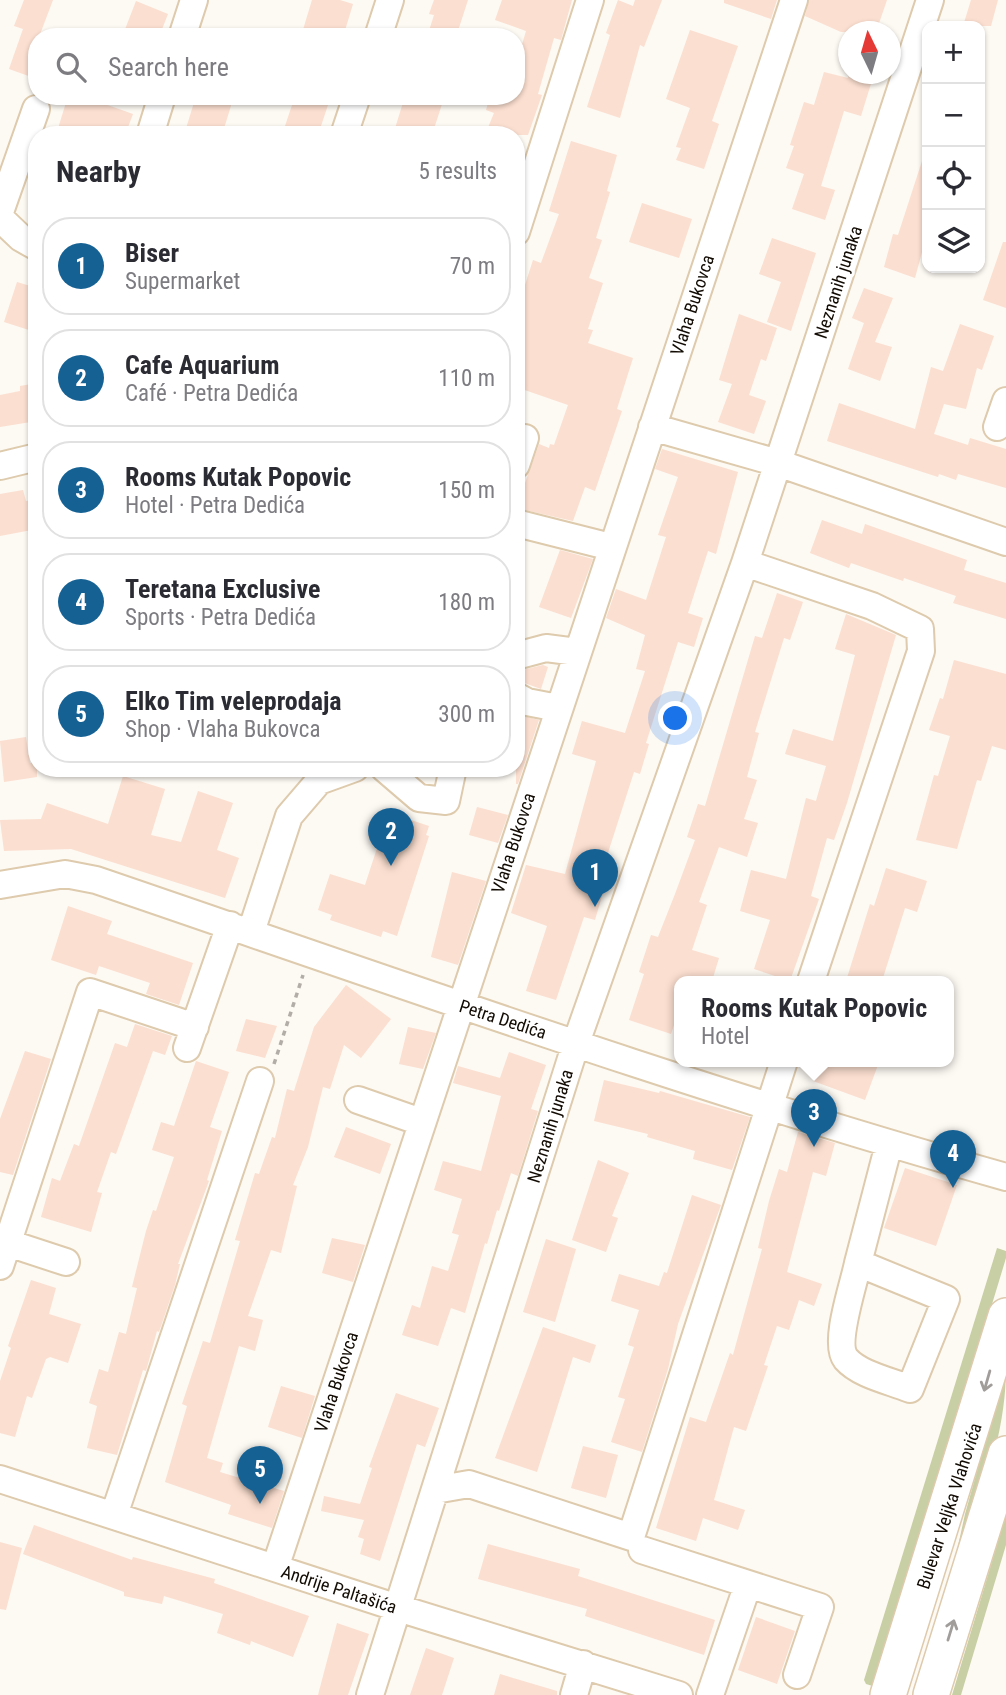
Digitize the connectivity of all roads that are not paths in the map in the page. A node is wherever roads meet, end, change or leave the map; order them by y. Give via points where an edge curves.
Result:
1 (194, 0) edge
2 (390, 0) edge
3 (590, 0) edge
4 (794, 0) edge
5 (930, 0) edge
6 (185, 28) edge
7 (381, 28) edge
8 (159, 105) edge
9 (354, 105) edge
10 (36, 109) dead end
11 (30, 126) edge
12 (153, 126) edge
13 (347, 126) edge
14 (28, 132) edge
15 (525, 204) edge
16 (0, 212) edge
17 (0, 218) edge
18 (28, 242) edge
19 (1006, 401) edge
20 (652, 427) junction
21 (997, 427) dead end
22 (28, 459) edge
23 (778, 463) junction
24 (0, 466) edge
25 (525, 525) edge
26 (1006, 542) edge
27 (611, 547) junction
28 (745, 563) junction
29 (525, 639) edge
30 (546, 648) junction
31 (577, 652) junction
32 (525, 654) edge
33 (525, 701) edge
34 (558, 708) junction
35 (330, 777) edge
36 (394, 777) edge
37 (451, 777) edge
38 (0, 885) edge
39 (241, 929) junction
40 (813, 976) edge
41 (459, 1004) junction
42 (576, 1043) junction
43 (782, 1067) edge
44 (260, 1081) road end
45 (358, 1100) dead end
46 (769, 1105) junction
47 (421, 1122) junction
48 (889, 1144) junction
49 (1006, 1177) edge
50 (4, 1255) edge
51 (66, 1262) dead end
52 (858, 1263) junction
53 (1006, 1316) edge
54 (1006, 1454) edge
55 (444, 1464) junction
56 (0, 1479) edge
57 (435, 1490) junction
58 (531, 1491) dead end
59 (114, 1515) junction
60 (637, 1544) junction
61 (275, 1568) junction
62 (748, 1584) junction
63 (398, 1608) junction
64 (583, 1664) junction
65 (797, 1675) dead end
66 (370, 1695) edge
67 (574, 1695) edge
68 (679, 1695) edge
69 (710, 1695) edge
70 (888, 1695) edge
71 (931, 1695) edge

1 - 6 street
2 - 7 street
3 - 15 street
4 - 20 street, Vlaha Bukovca
5 - 23 street, Neznanih junaka
8 - 12 street
9 - 13 street
10 - 11 street
14 - 16 street
17 - 18 street
19 - 21 street
20 - 23 street
20 - 27 street, Vlaha Bukovca
22 - 24 street
23 - 26 street
23 - 28 street, Neznanih junaka
25 - 27 street
27 - 31 street, Vlaha Bukovca
28 - 40 street via 873,606 920,629 921,651
28 - 42 street, Neznanih junaka
29 - 30 street
30 - 31 street
30 - 32 street
31 - 34 street, Vlaha Bukovca
33 - 34 street
34 - 41 street, Vlaha Bukovca
35 - 39 street via 319,781 289,816
36 - 37 street via 419,798 446,801
38 - 39 street, Petra Dedića via 55,875 82,876
39 - 41 street, Petra Dedića
39 - 50 street via 191,1038 90,992
41 - 42 street, Petra Dedića
41 - 47 street, Vlaha Bukovca
42 - 46 street, Petra Dedića
42 - 55 street, Neznanih junaka
43 - 46 street
44 - 59 street
45 - 47 street
46 - 48 street, Petra Dedića
46 - 60 street
47 - 61 street, Vlaha Bukovca
48 - 49 street, Petra Dedića
48 - 52 street
50 - 51 street
52 - 52 street via 946,1299 910,1389 858,1368 840,1345
53 -> 70 main road, Bulevar Veljka Vlahovića
71 -> 54 main road
55 - 57 street, Neznanih junaka
55 - 58 street
56 - 59 street, Andrije Paltašića
57 - 60 street via 469,1484
57 - 63 street, Neznanih junaka
59 - 61 street, Andrije Paltašića
60 - 62 street
61 - 63 street, Andrije Paltašića
62 - 65 street via 820,1607
62 - 69 street
63 - 64 street, Andrije Paltašića
63 - 66 street, Neznanih junaka
64 - 67 street
64 - 68 street, Andrije Paltašića

